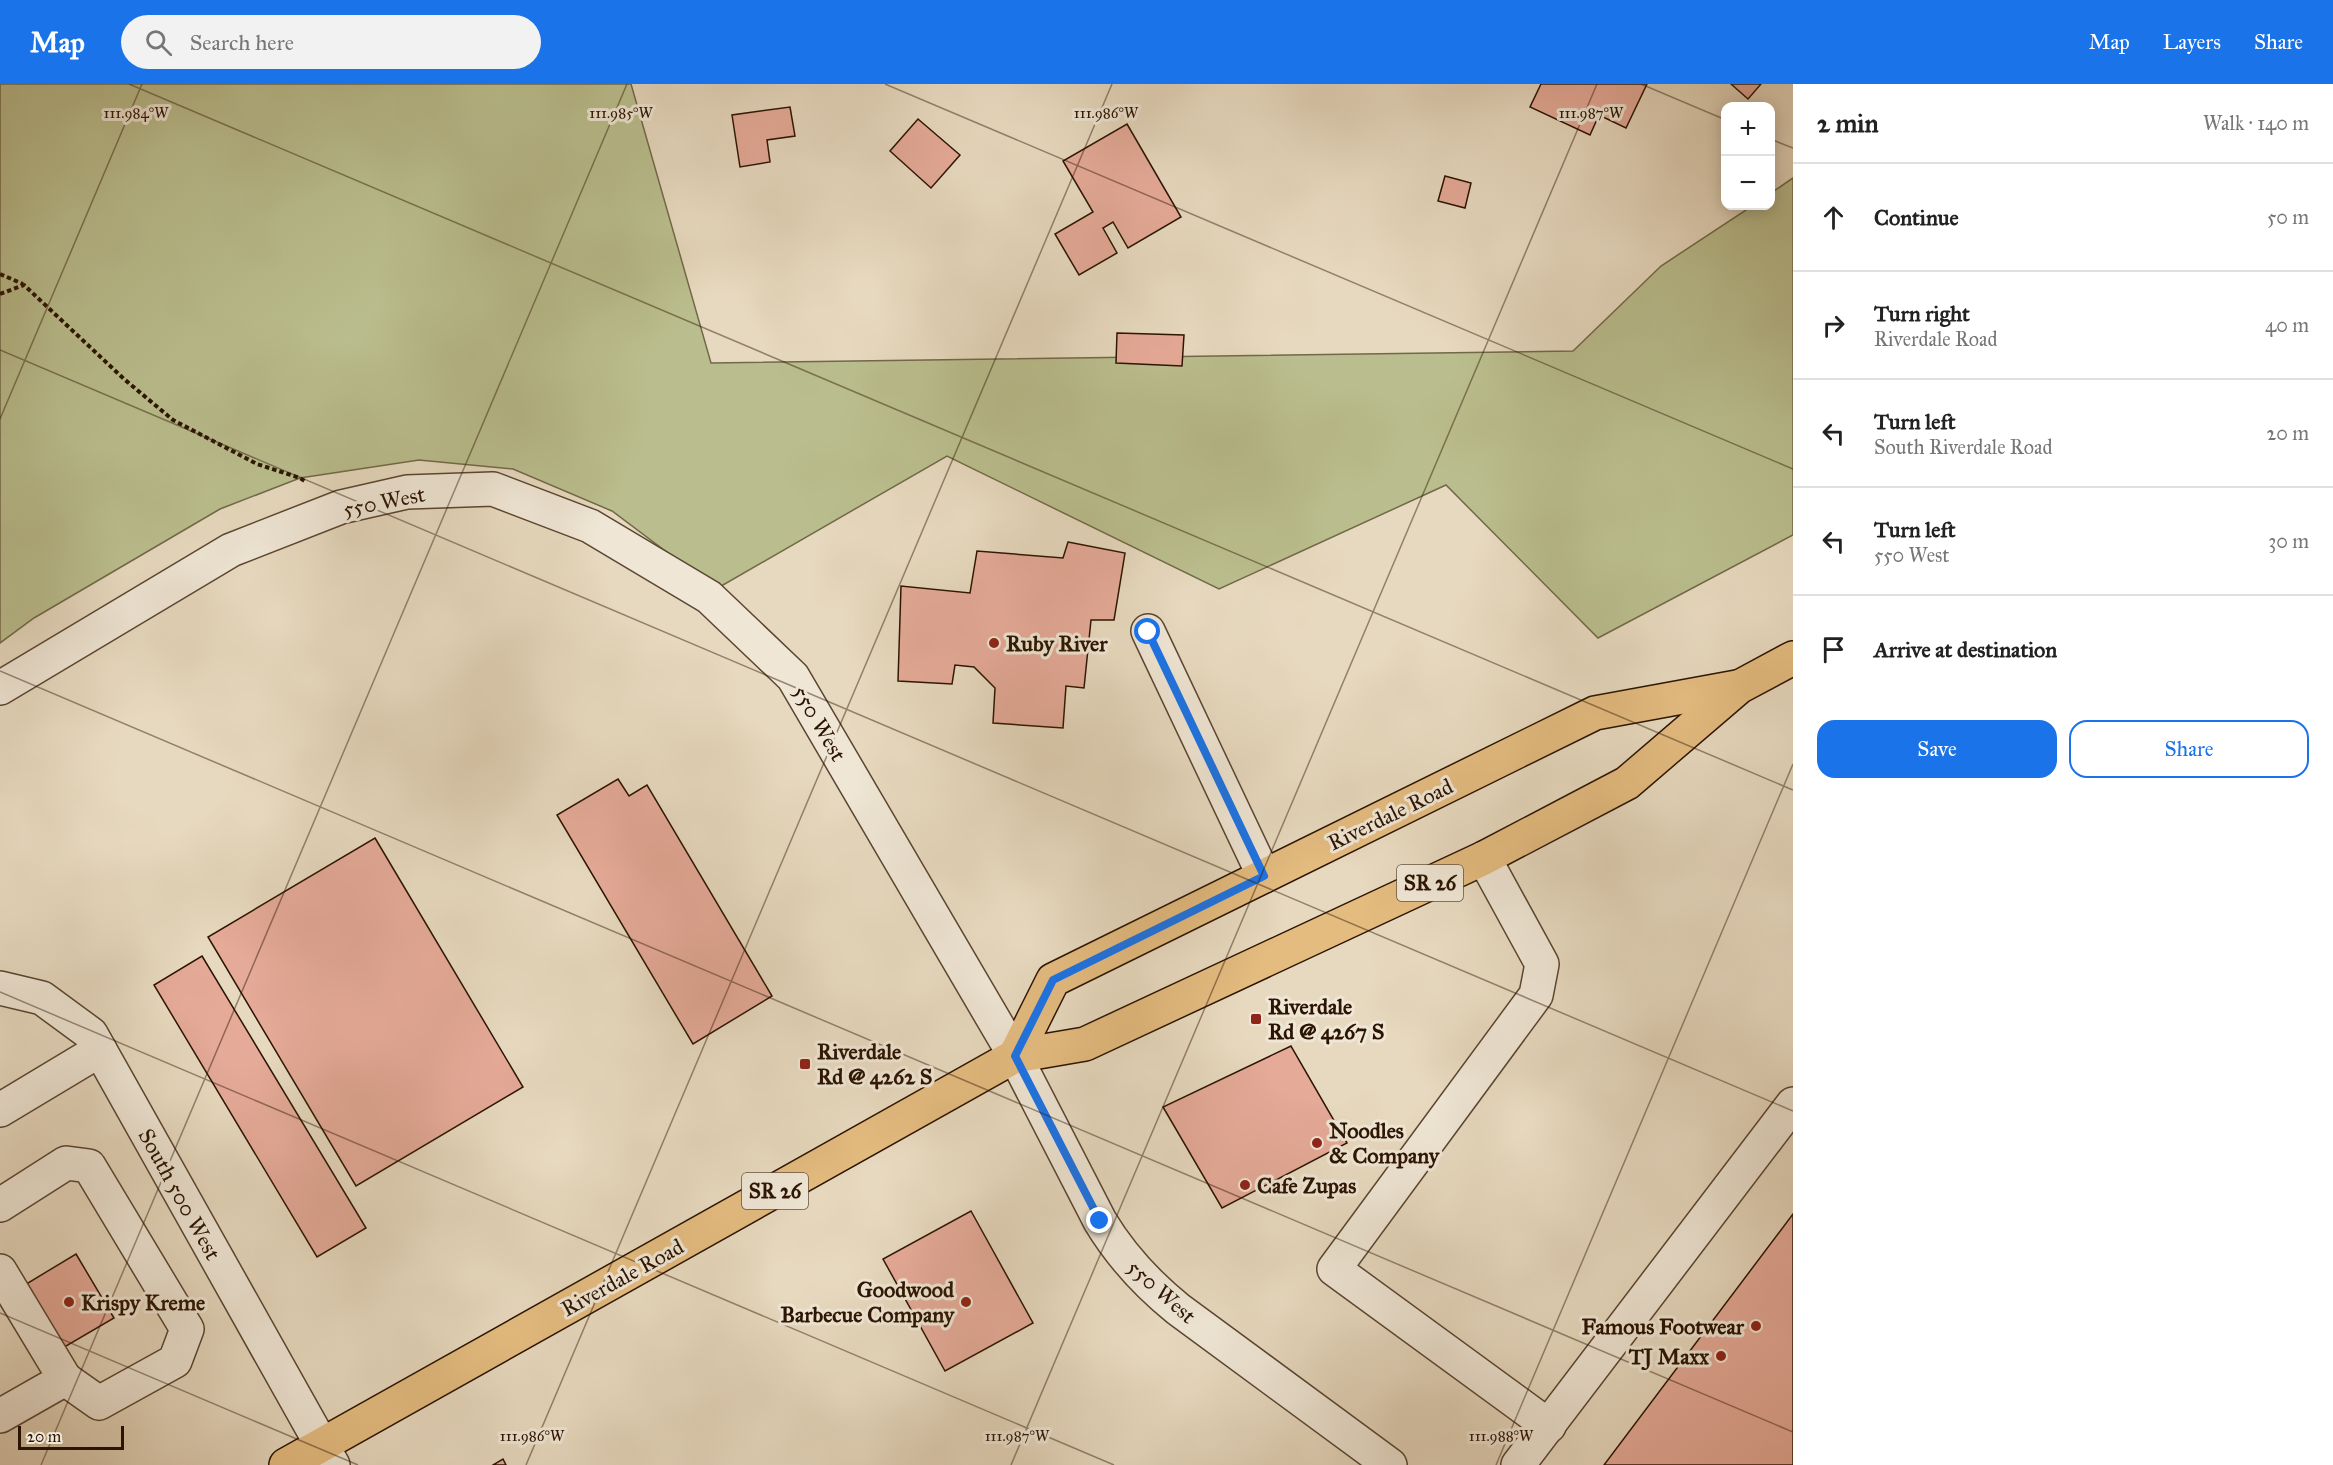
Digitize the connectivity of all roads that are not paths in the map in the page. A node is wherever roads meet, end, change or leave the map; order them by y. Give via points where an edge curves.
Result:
1 (1148, 632) dead end
2 (1793, 658) edge
3 (1739, 687) junction
4 (0, 688) edge
5 (1484, 858) junction
6 (1264, 876) junction
7 (0, 988) edge
8 (100, 1050) junction
9 (1015, 1056) junction
10 (1793, 1104) edge
11 (0, 1110) edge
12 (0, 1205) edge
13 (0, 1271) edge
14 (65, 1379) junction
15 (0, 1416) edge
16 (1549, 1426) junction
17 (327, 1455) edge
18 (286, 1465) edge
19 (1390, 1465) edge
20 (1518, 1465) edge

1 - 6 street
2 - 3 main road, Riverdale Road / SR 26
3 - 5 main road, Riverdale Road / SR 26 via 1627,783
3 - 6 main road, Riverdale Road / SR 26 via 1595,713
4 - 9 street, 550 West via 231,550 341,507 407,492 493,489 590,526 709,597 793,677
5 - 9 main road, Riverdale Road / SR 26 via 1085,1044
5 - 16 street via 1542,964 1536,995 1334,1269
6 - 9 main road, Riverdale Road / SR 26 via 1053,980
7 - 8 street, South 500 West via 42,998 91,1034
8 - 11 street
8 - 17 street, South 500 West
9 - 17 main road, Riverdale Road / SR 26
9 - 19 street, 550 West via 1100,1221 1134,1270 1187,1316
10 - 16 street
12 - 14 street via 66,1163 89,1166 188,1329 175,1361 99,1403
13 - 14 street
14 - 15 street
16 - 20 street
17 - 18 main road, Riverdale Road / SR 26

